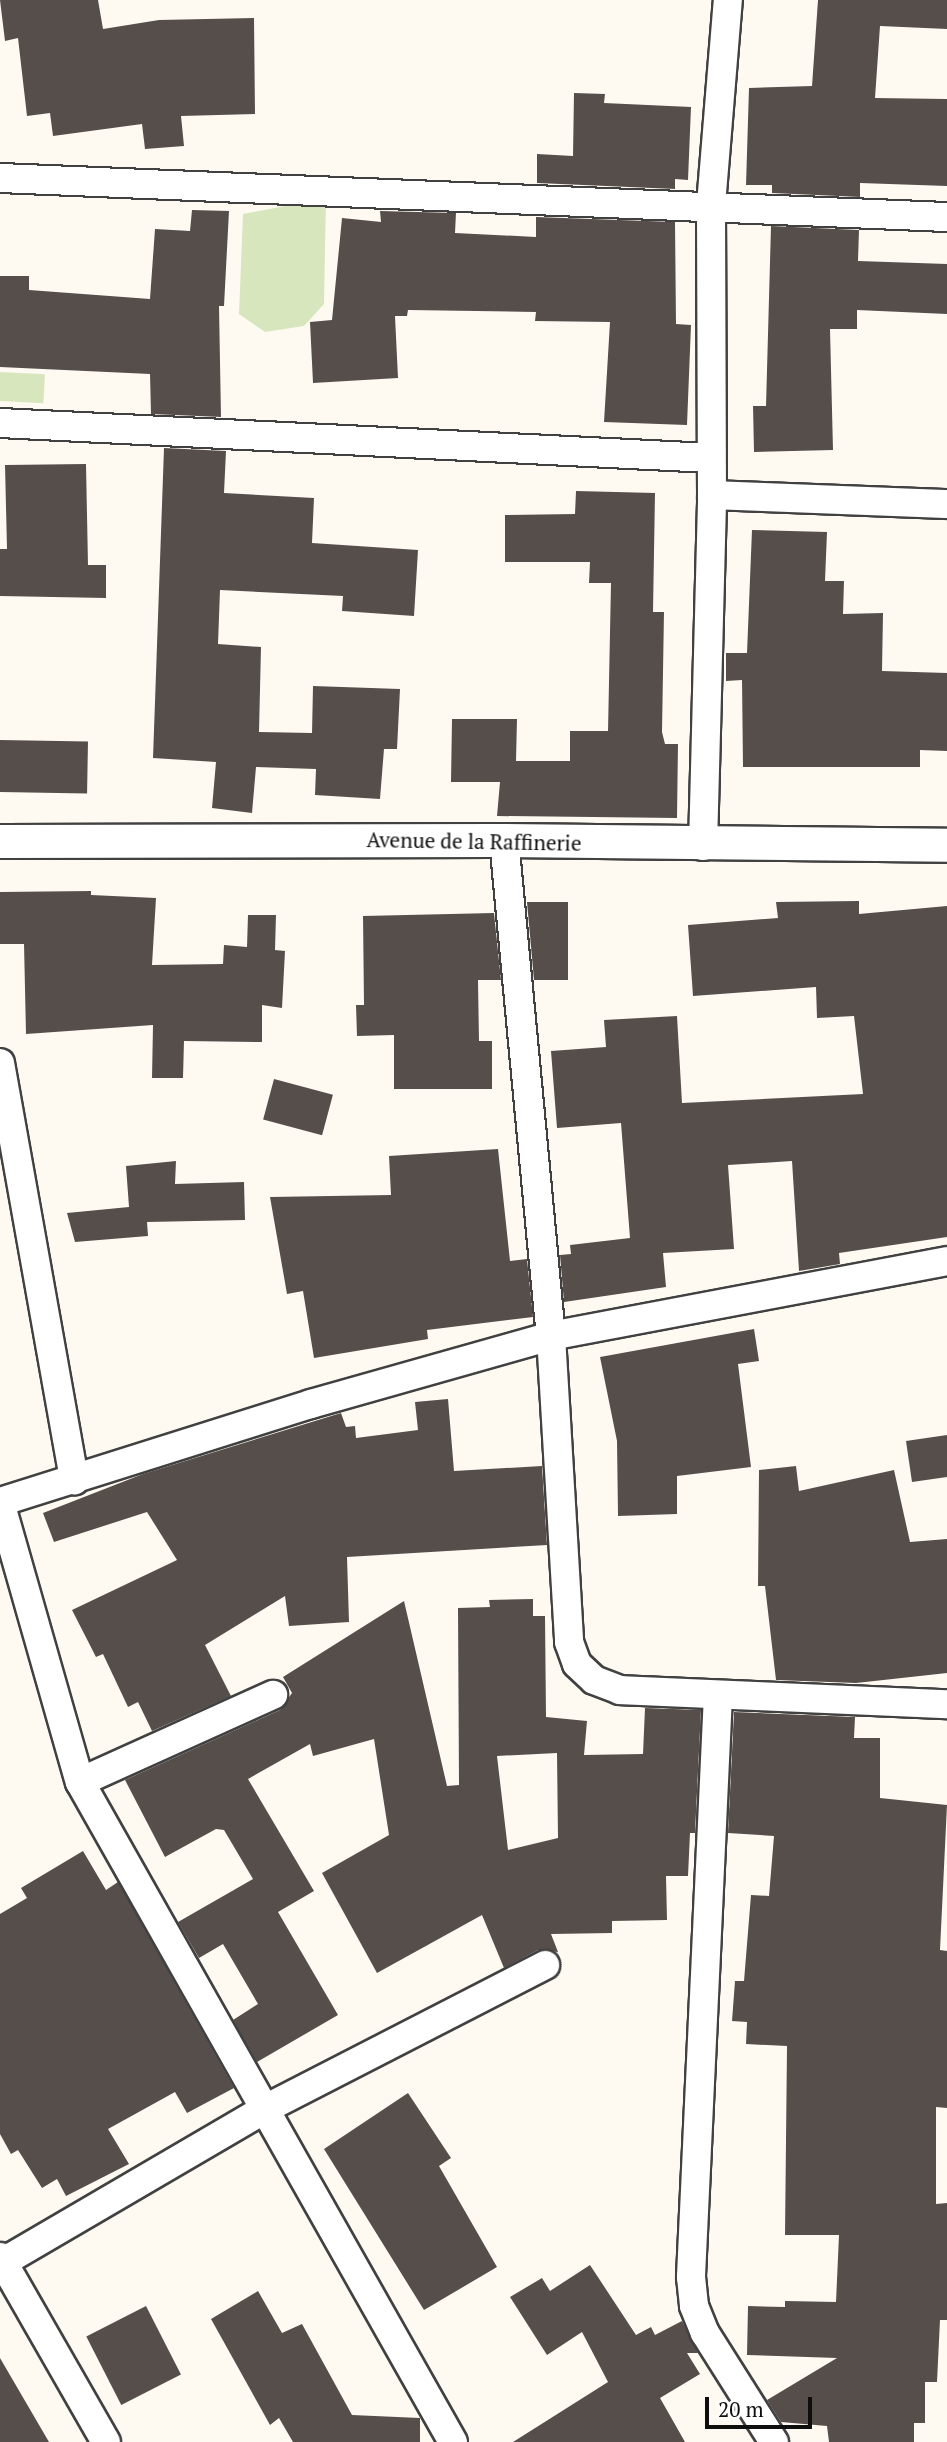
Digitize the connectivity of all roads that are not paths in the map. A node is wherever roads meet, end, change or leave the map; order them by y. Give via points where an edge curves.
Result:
1 (729, 0) edge
2 (0, 178) edge
3 (711, 205) junction
4 (947, 216) edge
5 (0, 423) edge
6 (711, 458) junction
7 (712, 495) junction
8 (947, 504) edge
9 (503, 840) junction
10 (0, 841) edge
11 (947, 845) edge
12 (703, 846) junction
13 (0, 1063) edge
14 (11, 1186) edge
15 (947, 1261) edge
16 (551, 1336) junction
17 (74, 1480) junction
18 (0, 1502) edge
19 (273, 1695) dead end
20 (718, 1695) junction
21 (947, 1704) edge
22 (80, 1782) junction
23 (545, 1965) dead end
24 (265, 2109) junction
25 (1, 2260) edge
26 (106, 2442) edge
27 (453, 2442) edge
28 (774, 2442) edge

1 - 3 street
2 - 3 street
3 - 4 street
3 - 6 street
5 - 6 street
6 - 7 street
7 - 8 street
7 - 12 street
9 - 10 street, Avenue de la Raffinerie
9 - 12 street, Avenue de la Raffinerie
9 - 16 street
11 - 12 street, Avenue de la Raffinerie
13 - 14 street
14 - 17 street
15 - 16 street
16 - 17 street via 311,1404
16 - 20 street via 569,1642 577,1664 594,1680 620,1690
17 - 18 street
18 - 22 street
19 - 22 street
20 - 21 street
20 - 28 street via 691,2277 694,2306 705,2333
22 - 24 street
23 - 24 street
24 - 25 street
24 - 27 street
25 - 26 street

